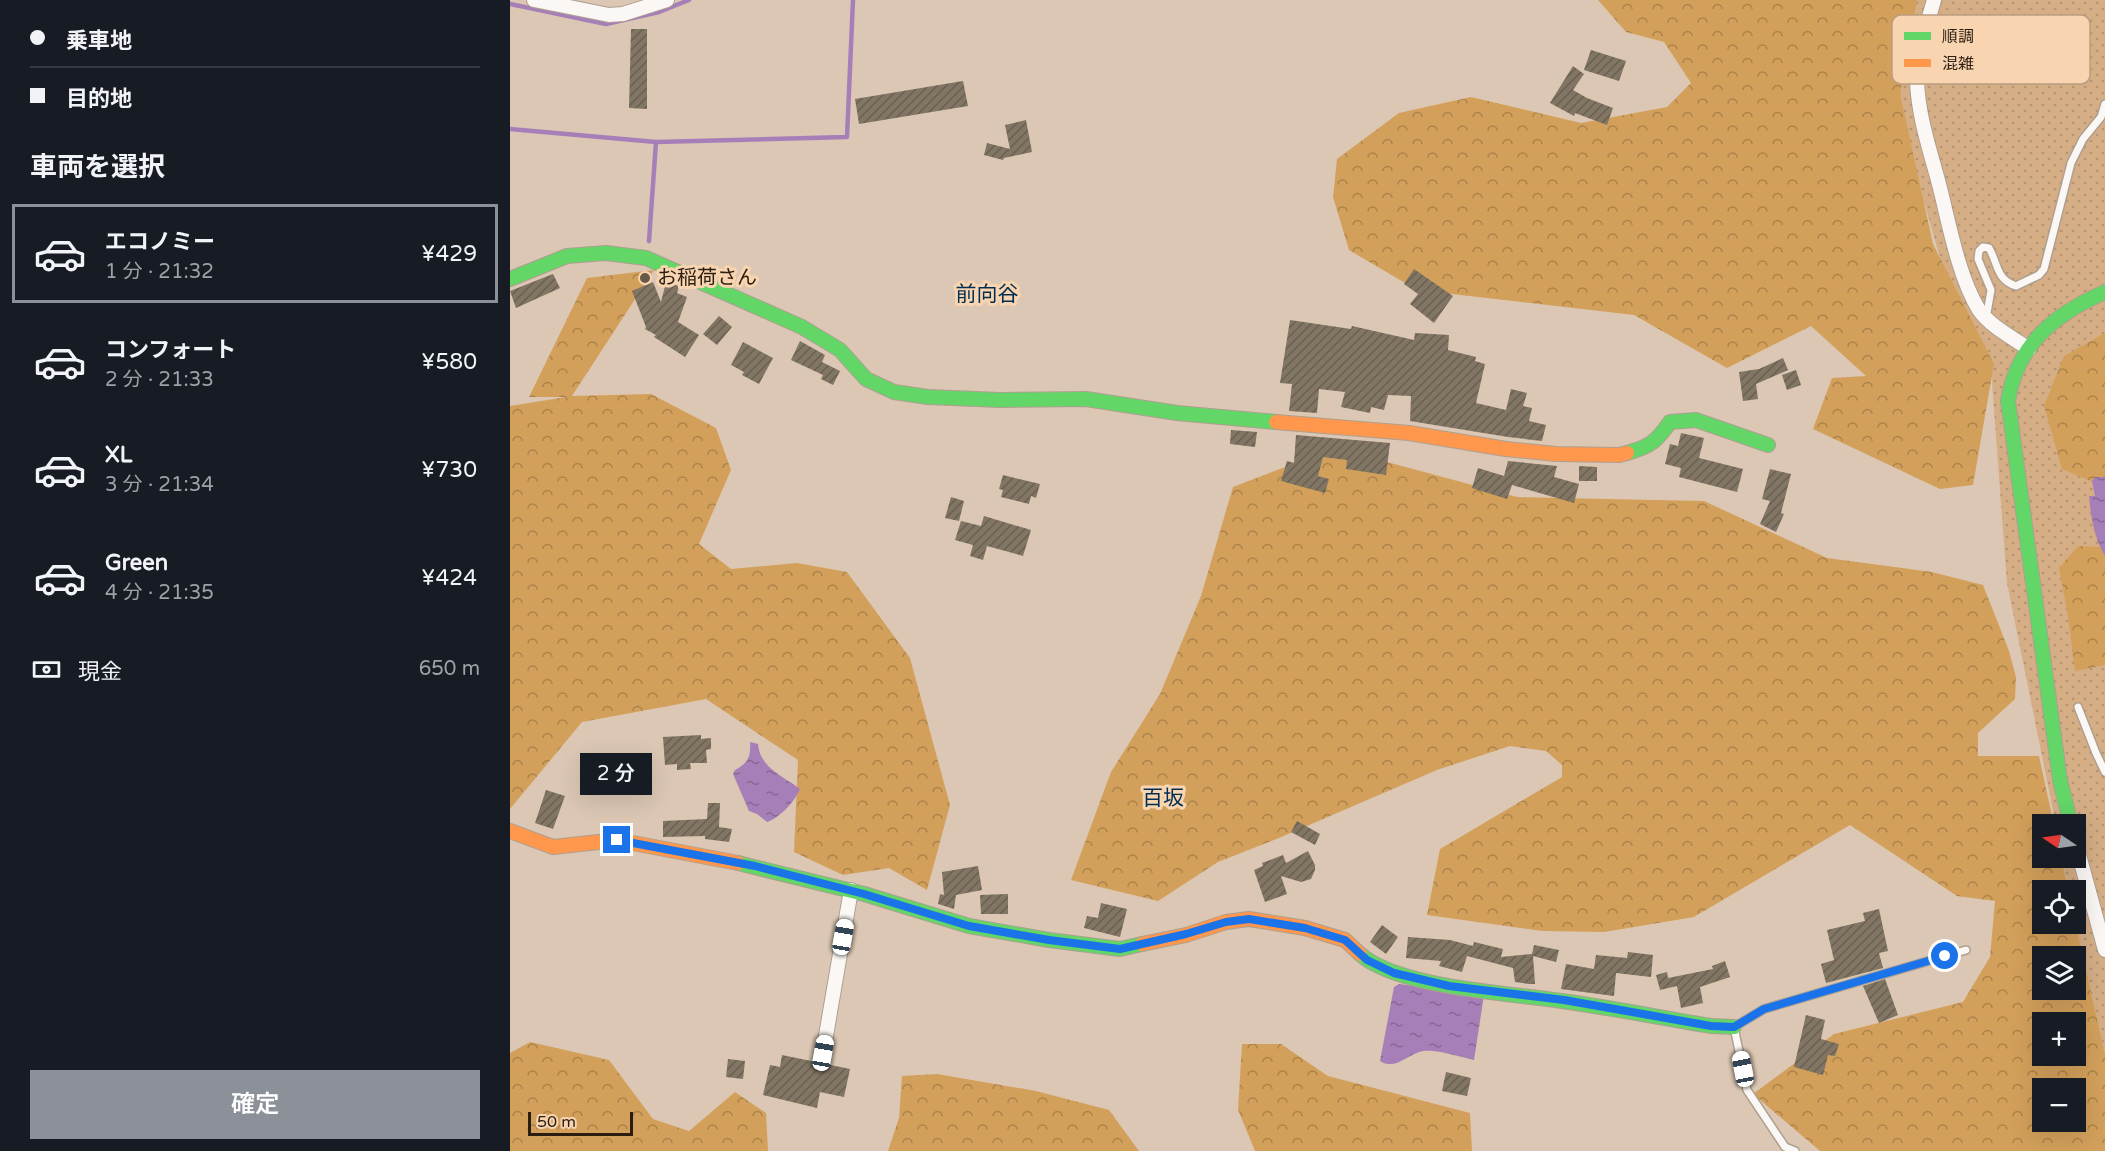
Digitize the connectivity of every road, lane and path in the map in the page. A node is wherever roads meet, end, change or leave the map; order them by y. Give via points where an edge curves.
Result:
1 (534, 0) edge
2 (667, 0) edge
3 (1934, 0) edge
4 (1930, 15) edge
5 (1918, 84) edge
6 (2105, 104) edge
7 (510, 279) edge
8 (2105, 292) edge
9 (1984, 315) junction
10 (2029, 349) junction
11 (1768, 445) dead end
12 (2078, 706) dead end
13 (2105, 772) edge
14 (2068, 814) edge
15 (510, 831) edge
16 (2083, 868) edge
17 (851, 890) junction
18 (1966, 950) dead end
19 (2105, 950) edge
20 (1734, 1027) junction
21 (823, 1053) dead end
22 (1794, 1151) edge

1 - 2 street via 609,15
3 - 4 street
5 - 9 street via 1920,110 1955,248 1970,291
6 - 9 lane via 2071,163 2044,269 2039,275 2016,286 2010,284 1998,272 1989,248 1979,250 1978,260 1991,290
7 - 11 street via 567,256 606,253 646,258 802,327 840,350 866,379 894,392 928,397 1086,399 1177,413 1409,433 1556,454 1619,455 1648,447 1670,422 1696,420
8 - 10 street via 2072,307 2050,324
9 - 10 street
10 - 14 street via 2009,399 2011,430 2060,780
12 - 13 lane
15 - 17 street via 553,847 617,840 755,866
16 - 19 street
17 - 20 street via 969,926 1120,949 1249,919 1305,928 1345,940 1367,960 1394,973 1449,986
17 - 21 street
18 - 20 lane via 1764,1009
20 - 22 lane via 1747,1090 1785,1147

